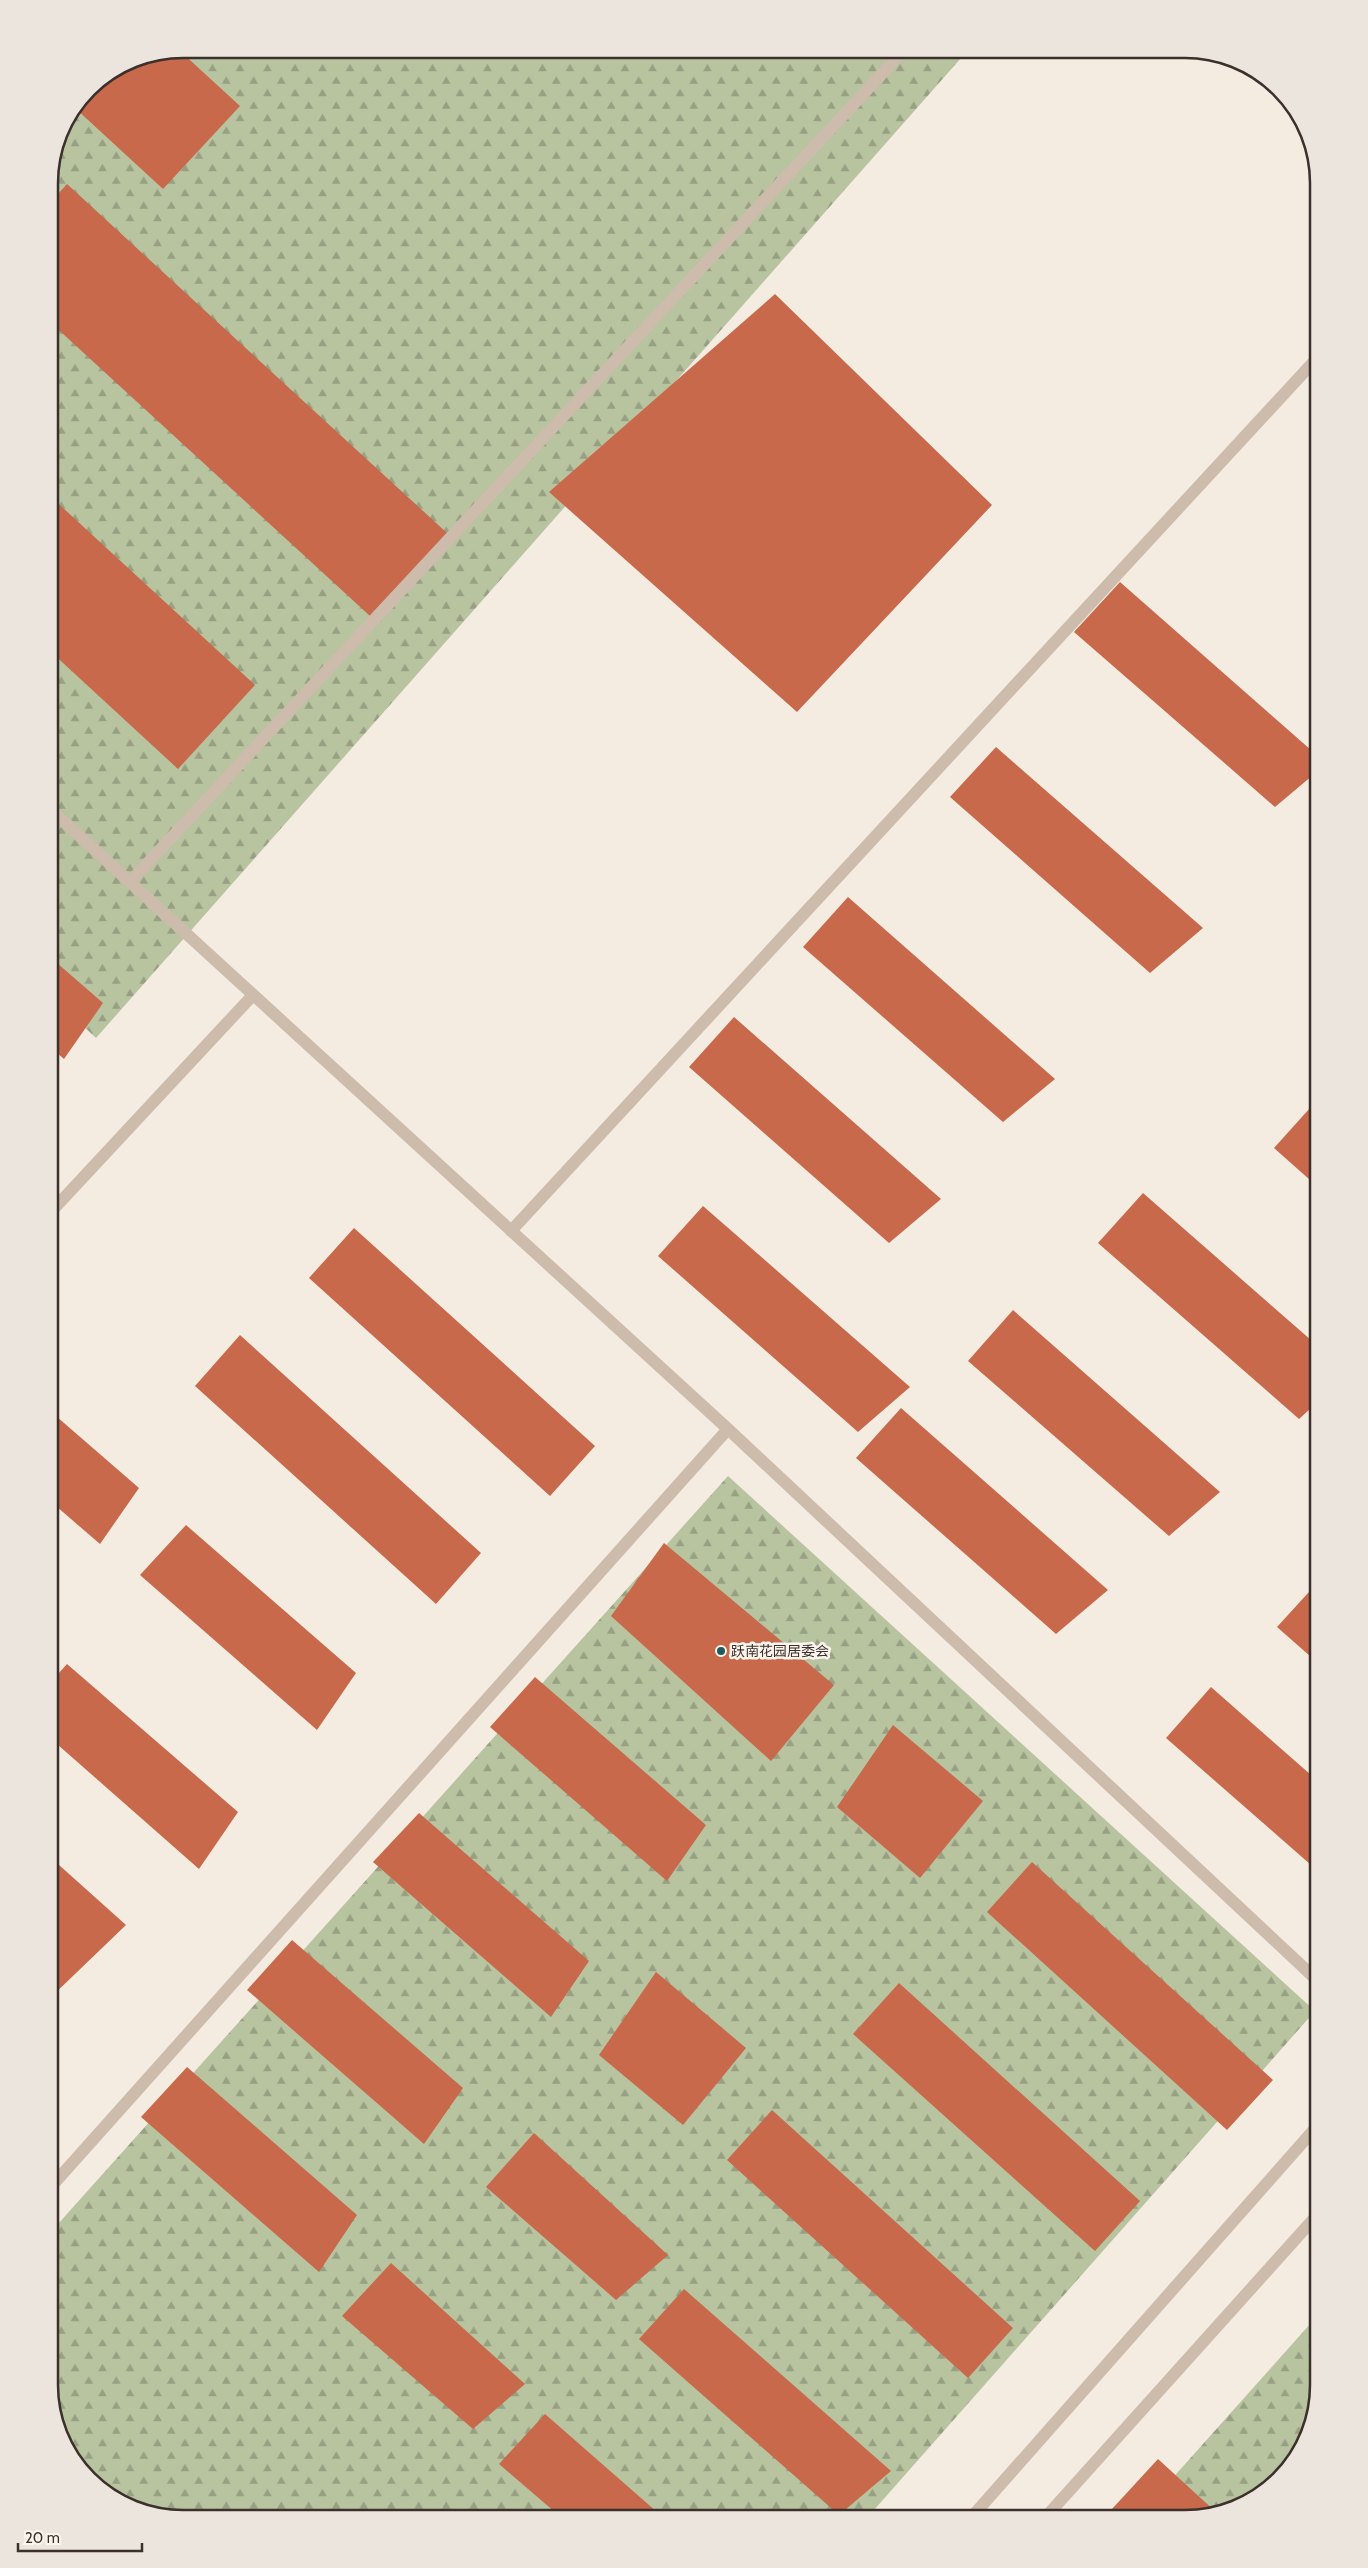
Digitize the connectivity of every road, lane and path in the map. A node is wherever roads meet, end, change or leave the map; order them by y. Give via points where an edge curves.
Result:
1 (896, 58) edge
2 (1310, 366) edge
3 (58, 816) edge
4 (130, 882) junction
5 (254, 995) junction
6 (58, 1204) edge
7 (511, 1231) junction
8 (728, 1429) junction
9 (1310, 1974) edge
10 (1310, 2134) edge
11 (58, 2179) edge
12 (1310, 2223) edge
13 (978, 2510) edge
14 (1052, 2510) edge

1 - 4 street
2 - 7 street
3 - 4 street
4 - 5 street
5 - 6 street
5 - 7 street
7 - 8 street
8 - 9 street
8 - 11 street
10 - 13 street
12 - 14 street

